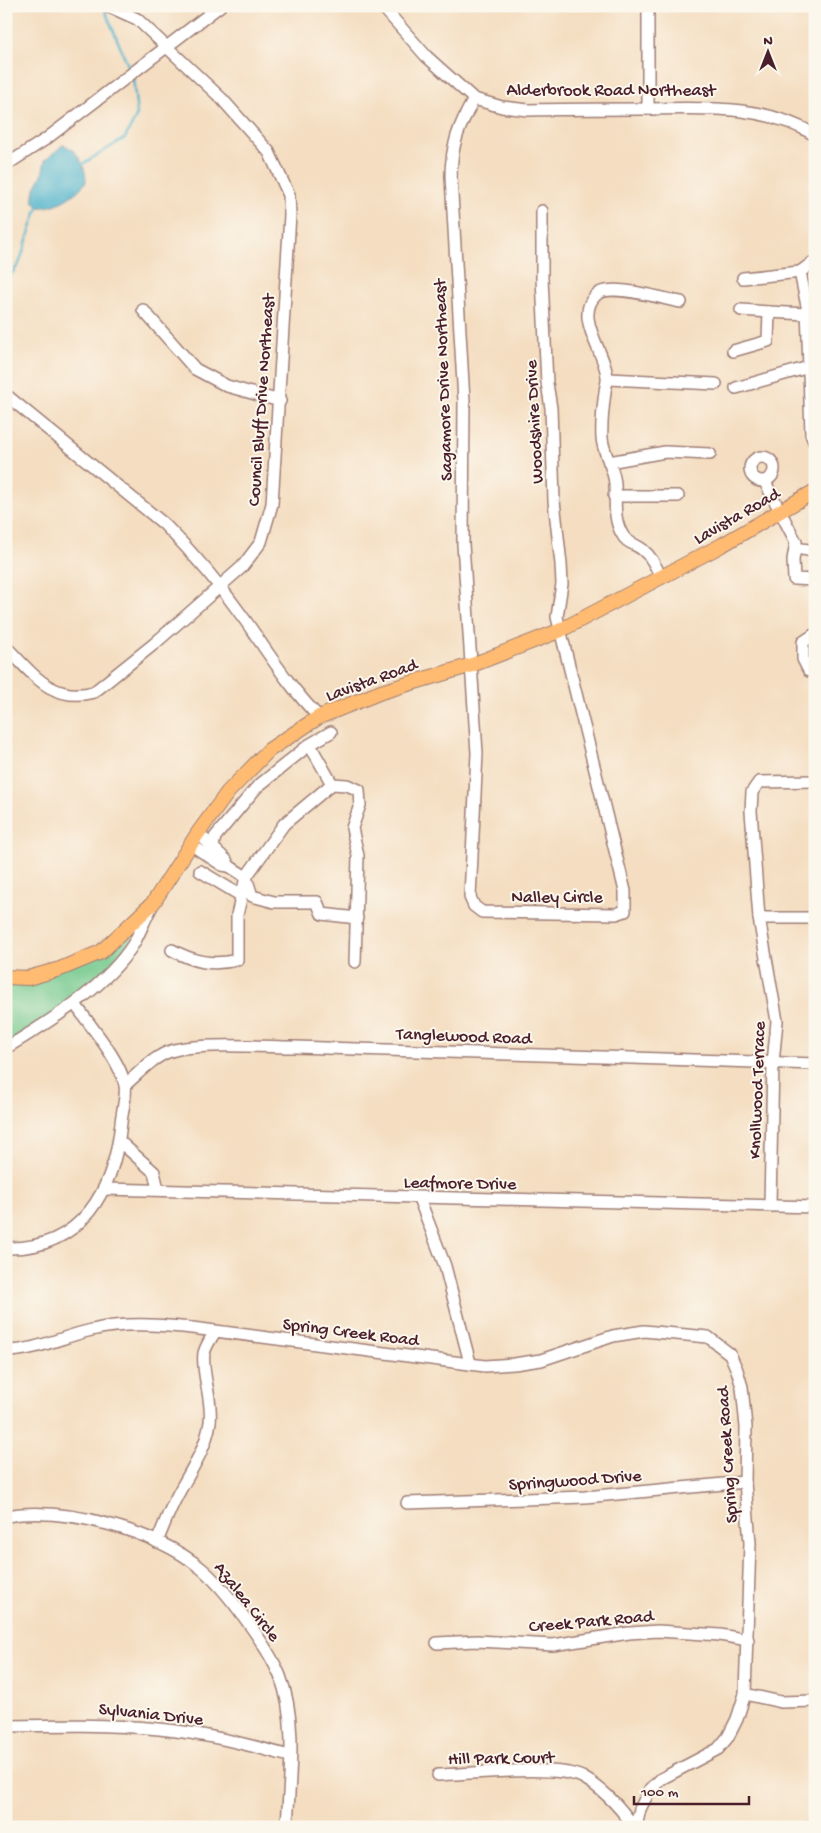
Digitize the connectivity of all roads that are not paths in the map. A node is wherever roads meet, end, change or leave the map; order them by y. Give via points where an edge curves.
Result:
1 (108, 6) edge
2 (220, 6) edge
3 (382, 6) edge
4 (648, 6) edge
5 (167, 46) junction
6 (474, 99) junction
7 (648, 109) junction
8 (815, 135) edge
9 (6, 165) edge
10 (542, 211) dead end
11 (815, 261) edge
12 (800, 272) junction
13 (743, 278) dead end
14 (681, 302) dead end
15 (143, 310) dead end
16 (741, 310) dead end
17 (769, 312) junction
18 (807, 314) junction
19 (811, 348) edge
20 (733, 351) dead end
21 (809, 366) junction
22 (608, 379) junction
23 (716, 384) dead end
24 (736, 388) dead end
25 (6, 395) edge
26 (280, 401) junction
27 (813, 416) edge
28 (815, 444) edge
29 (710, 454) dead end
30 (609, 462) junction
31 (760, 480) dead end
32 (815, 492) edge
33 (614, 496) junction
34 (678, 496) dead end
35 (781, 511) junction
36 (795, 548) junction
37 (815, 551) edge
38 (661, 578) junction
39 (815, 580) edge
40 (220, 587) junction
41 (815, 629) edge
42 (559, 631) junction
43 (815, 634) edge
44 (6, 647) edge
45 (815, 664) edge
46 (472, 665) junction
47 (319, 717) junction
48 (331, 732) dead end
49 (310, 745) junction
50 (815, 780) edge
51 (332, 784) junction
52 (194, 839) junction
53 (210, 850) junction
54 (200, 871) dead end
55 (246, 877) junction
56 (240, 895) junction
57 (154, 903) junction
58 (357, 918) junction
59 (759, 918) junction
60 (815, 918) edge
61 (172, 950) dead end
62 (355, 962) dead end
63 (6, 977) edge
64 (75, 1004) junction
65 (6, 1048) edge
66 (774, 1063) junction
67 (815, 1064) edge
68 (125, 1085) junction
69 (119, 1141) junction
70 (104, 1189) junction
71 (158, 1189) junction
72 (419, 1198) junction
73 (770, 1204) junction
74 (815, 1207) edge
75 (6, 1248) edge
76 (215, 1332) junction
77 (6, 1351) edge
78 (470, 1363) junction
79 (745, 1482) junction
80 (407, 1503) dead end
81 (6, 1516) edge
82 (156, 1542) junction
83 (748, 1640) junction
84 (438, 1643) dead end
85 (745, 1694) junction
86 (815, 1702) edge
87 (6, 1726) edge
88 (289, 1756) junction
89 (438, 1775) dead end
90 (287, 1827) edge
91 (635, 1827) edge

1 - 5 street, Council Bluff Drive Northeast via 137,19
2 - 5 street
3 - 6 street, Alderbrook Road Northeast via 426,56
4 - 7 street
5 - 9 street via 46,139
5 - 26 street, Council Bluff Drive Northeast via 222,99 269,152 289,195
6 - 7 street, Alderbrook Road Northeast via 528,110
6 - 46 street, Sagamore Drive Northeast via 457,129 451,159 464,401 463,544
7 - 8 street, Alderbrook Road Northeast via 720,107 769,116 800,126
10 - 42 street, Woodshire Drive via 546,384 552,408 554,501 562,584 557,612
11 - 12 street
12 - 13 street
12 - 18 street
14 - 22 street via 627,291 607,290 596,294 588,316
15 - 26 street via 195,369 227,386
16 - 17 street
17 - 18 street
17 - 20 street via 768,341
18 - 19 street
19 - 21 street
21 - 24 street
21 - 27 street
22 - 23 street
22 - 30 street via 602,439
25 - 40 street via 164,524
26 - 40 street, Council Bluff Drive Northeast via 272,504 261,542 242,567
27 - 28 street
29 - 30 street via 665,452
30 - 33 street via 616,484
31 - 35 street
32 - 35 main road, Lavista Road
33 - 34 street
33 - 38 street via 622,534 643,550 655,564
35 - 36 street via 796,542
35 - 38 main road, Lavista Road
36 - 37 street
36 - 39 street via 794,579
38 - 42 main road, Lavista Road
40 - 44 street, Council Bluff Drive Northeast via 94,692 81,696 65,695 46,686
40 - 47 street via 297,695
41 - 43 street
42 - 46 main road, Lavista Road
42 - 46 street, Nalley Circle via 620,870 625,911 616,914 502,914 482,912 474,906 470,897 477,753
43 - 45 street via 804,642 803,659 809,671
46 - 47 main road, Lavista Road via 381,692
47 - 52 main road, Lavista Road via 269,750 228,792
48 - 49 street
49 - 51 street
49 - 53 street via 257,787 215,837
50 - 59 street, Knollwood Terrace via 758,782 752,792
51 - 55 street via 284,824
51 - 58 street via 359,790 360,806 352,828 358,856
52 - 53 street
52 - 57 main road, Lavista Road
53 - 55 street
54 - 56 street
55 - 56 street
55 - 58 street via 252,896 274,902 317,902 322,914
56 - 61 street via 237,960 223,963 191,961
57 - 63 main road, Lavista Road via 101,952 28,978
57 - 64 street via 134,944 115,967
58 - 62 street
59 - 60 street
59 - 66 street, Knollwood Terrace via 777,1021
64 - 65 street
64 - 68 street via 113,1059
66 - 67 street, Tanglewood Road
66 - 68 street, Tanglewood Road via 209,1047 167,1052
66 - 73 street, Knollwood Terrace
68 - 69 street
69 - 70 street
69 - 71 street via 154,1172
70 - 71 street, Leafmore Drive
70 - 75 street via 92,1210 66,1231 46,1243
71 - 72 street, Leafmore Drive
72 - 73 street, Leafmore Drive
72 - 78 street via 445,1266
73 - 74 street, Leafmore Drive
76 - 77 street, Spring Creek Road via 146,1324 117,1325 21,1351
76 - 78 street, Spring Creek Road
76 - 82 street via 204,1353 210,1392 210,1421 206,1437 200,1457
78 - 79 street, Spring Creek Road via 485,1366 541,1360 613,1336 644,1331 708,1337 730,1354 742,1388 746,1427
79 - 80 street, Springwood Drive via 585,1497
79 - 83 street, Spring Creek Road via 750,1543
81 - 82 street, Azalea Circle via 53,1514 126,1530
82 - 88 street, Azalea Circle via 203,1570 259,1640 280,1676 288,1710
83 - 84 street, Creek Park Road via 658,1631 553,1644
83 - 85 street, Spring Creek Road
85 - 86 street via 781,1702
85 - 91 street, Spring Creek Road via 728,1737 718,1749 662,1780 649,1791
87 - 88 street, Sylvania Drive via 87,1725 159,1729 236,1741
88 - 90 street, Azalea Circle
89 - 91 street, Hill Park Court via 525,1770 581,1776 606,1793

